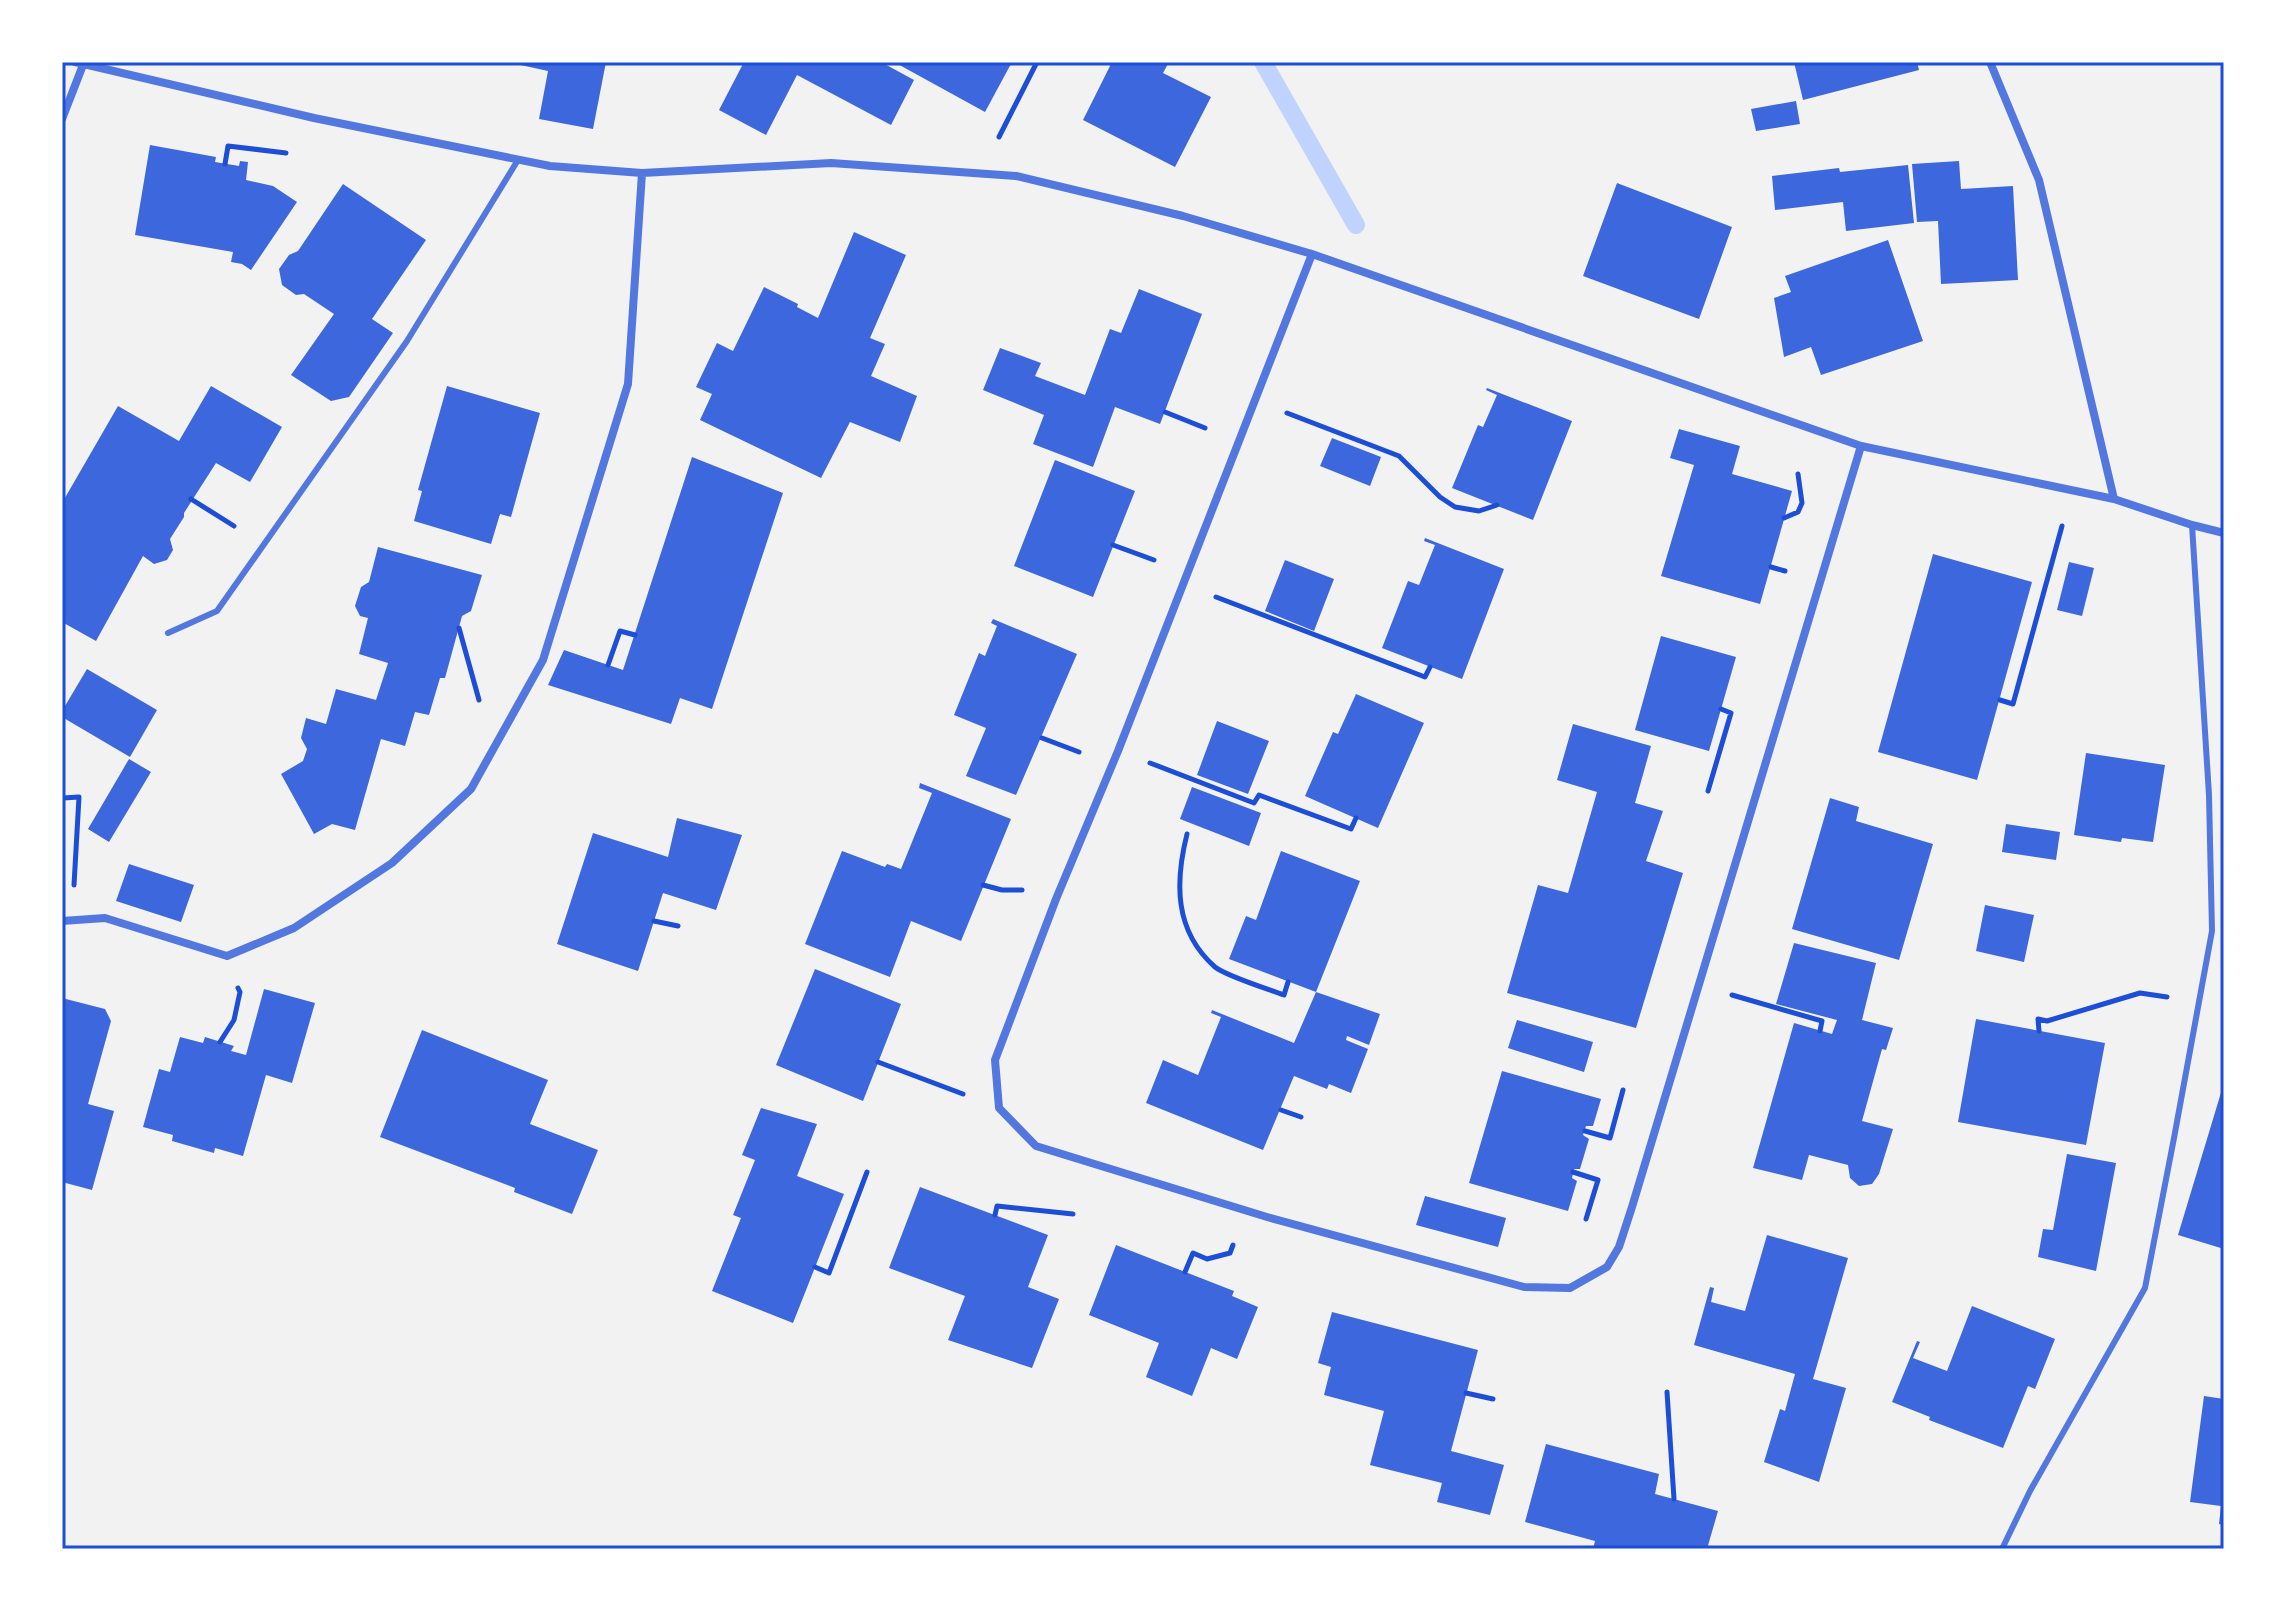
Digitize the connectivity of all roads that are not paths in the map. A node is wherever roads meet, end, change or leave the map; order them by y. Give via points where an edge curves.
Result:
1 (1990, 62) edge
2 (79, 63) edge
3 (62, 119) edge
4 (518, 160) junction
5 (642, 173) junction
6 (1312, 254) junction
7 (1861, 446) junction
8 (2114, 499) junction
9 (2192, 525) junction
10 (2224, 533) edge
11 (168, 633) dead end
12 (62, 921) edge
13 (2002, 1549) edge

1 - 8 street via 2039,180
2 - 3 street
2 - 4 street
4 - 5 street
4 - 11 lane via 407,341 217,611
5 - 6 street via 831,163 1016,176
5 - 12 street via 628,384 543,660 471,789 392,863 294,928 227,956 105,918
6 - 7 street
6 - 7 street via 995,1060 999,1108 1036,1146 1524,1287 1570,1288 1607,1267 1619,1247
7 - 8 street
8 - 9 street
9 - 10 street
9 - 13 lane via 2212,931 2199,1002 2145,1288

